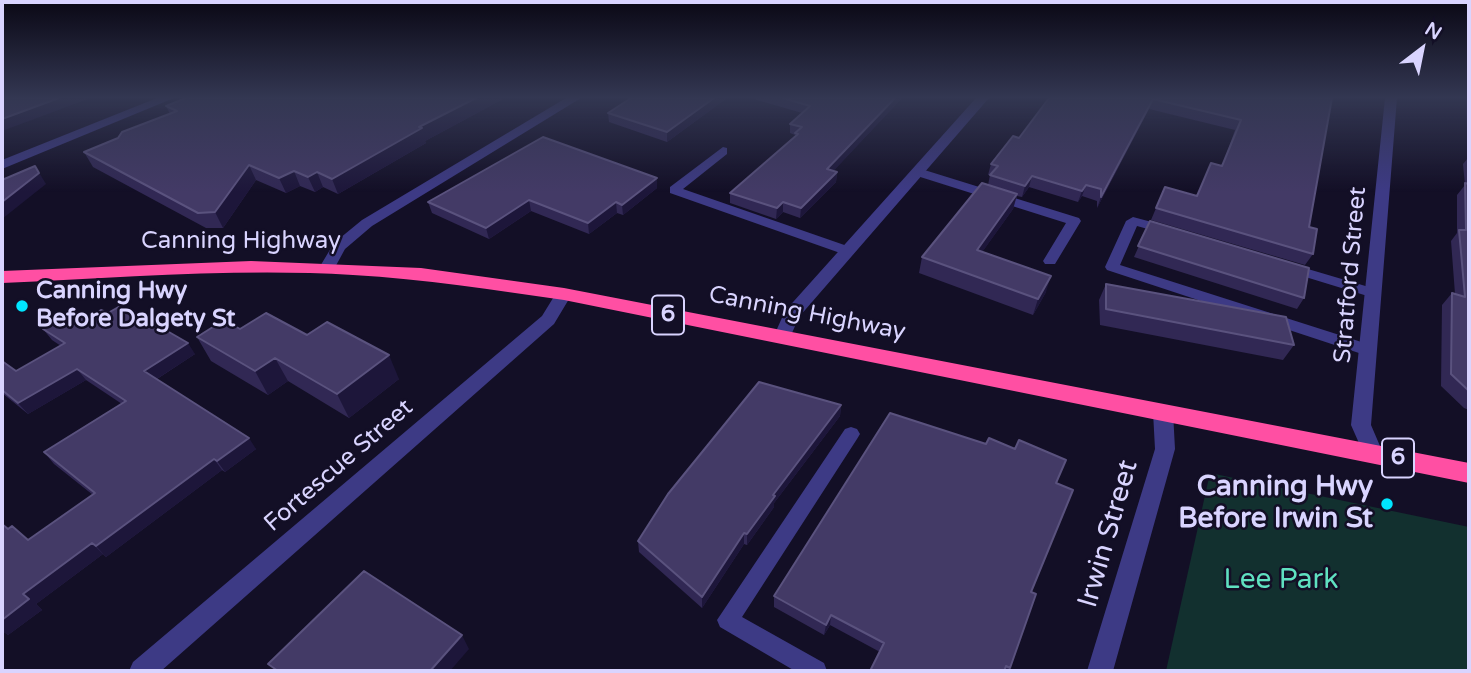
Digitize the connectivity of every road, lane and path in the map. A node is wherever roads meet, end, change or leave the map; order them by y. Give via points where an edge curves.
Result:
1 (90, 129) edge
2 (523, 129) edge
3 (955, 129) edge
4 (1388, 129) edge
5 (723, 151) dead end
6 (2, 165) edge
7 (918, 172) junction
8 (1185, 236) edge
9 (848, 251) junction
10 (1050, 261) dead end
11 (1276, 264) edge
12 (327, 268) junction
13 (2, 277) edge
14 (1374, 293) junction
15 (564, 294) junction
16 (782, 338) junction
17 (1368, 350) junction
18 (1163, 412) junction
19 (851, 434) dead end
20 (1373, 453) junction
21 (1469, 473) edge
22 (142, 671) edge
23 (816, 671) edge
24 (1100, 671) edge

1 - 6 street
2 - 12 street via 367,223 339,246
3 - 7 street
4 - 14 street, Stratford Street
5 - 9 lane via 674,190
7 - 9 street
7 - 10 lane via 1074,221
8 - 17 lane via 1133,221 1112,267
9 - 16 street via 791,315
11 - 14 lane
12 - 13 highway, Canning Highway / 6
12 - 15 highway, Canning Highway / 6 via 464,278
14 - 17 street, Stratford Street
15 - 16 highway, Canning Highway / 6
15 - 22 street, Fortescue Street via 548,320
16 - 18 highway, Canning Highway / 6
17 - 20 street, Stratford Street via 1361,425
18 - 20 highway, Canning Highway / 6
18 - 24 street, Irwin Street via 1165,449
19 - 23 lane via 728,621
20 - 21 highway, Canning Highway / 6

